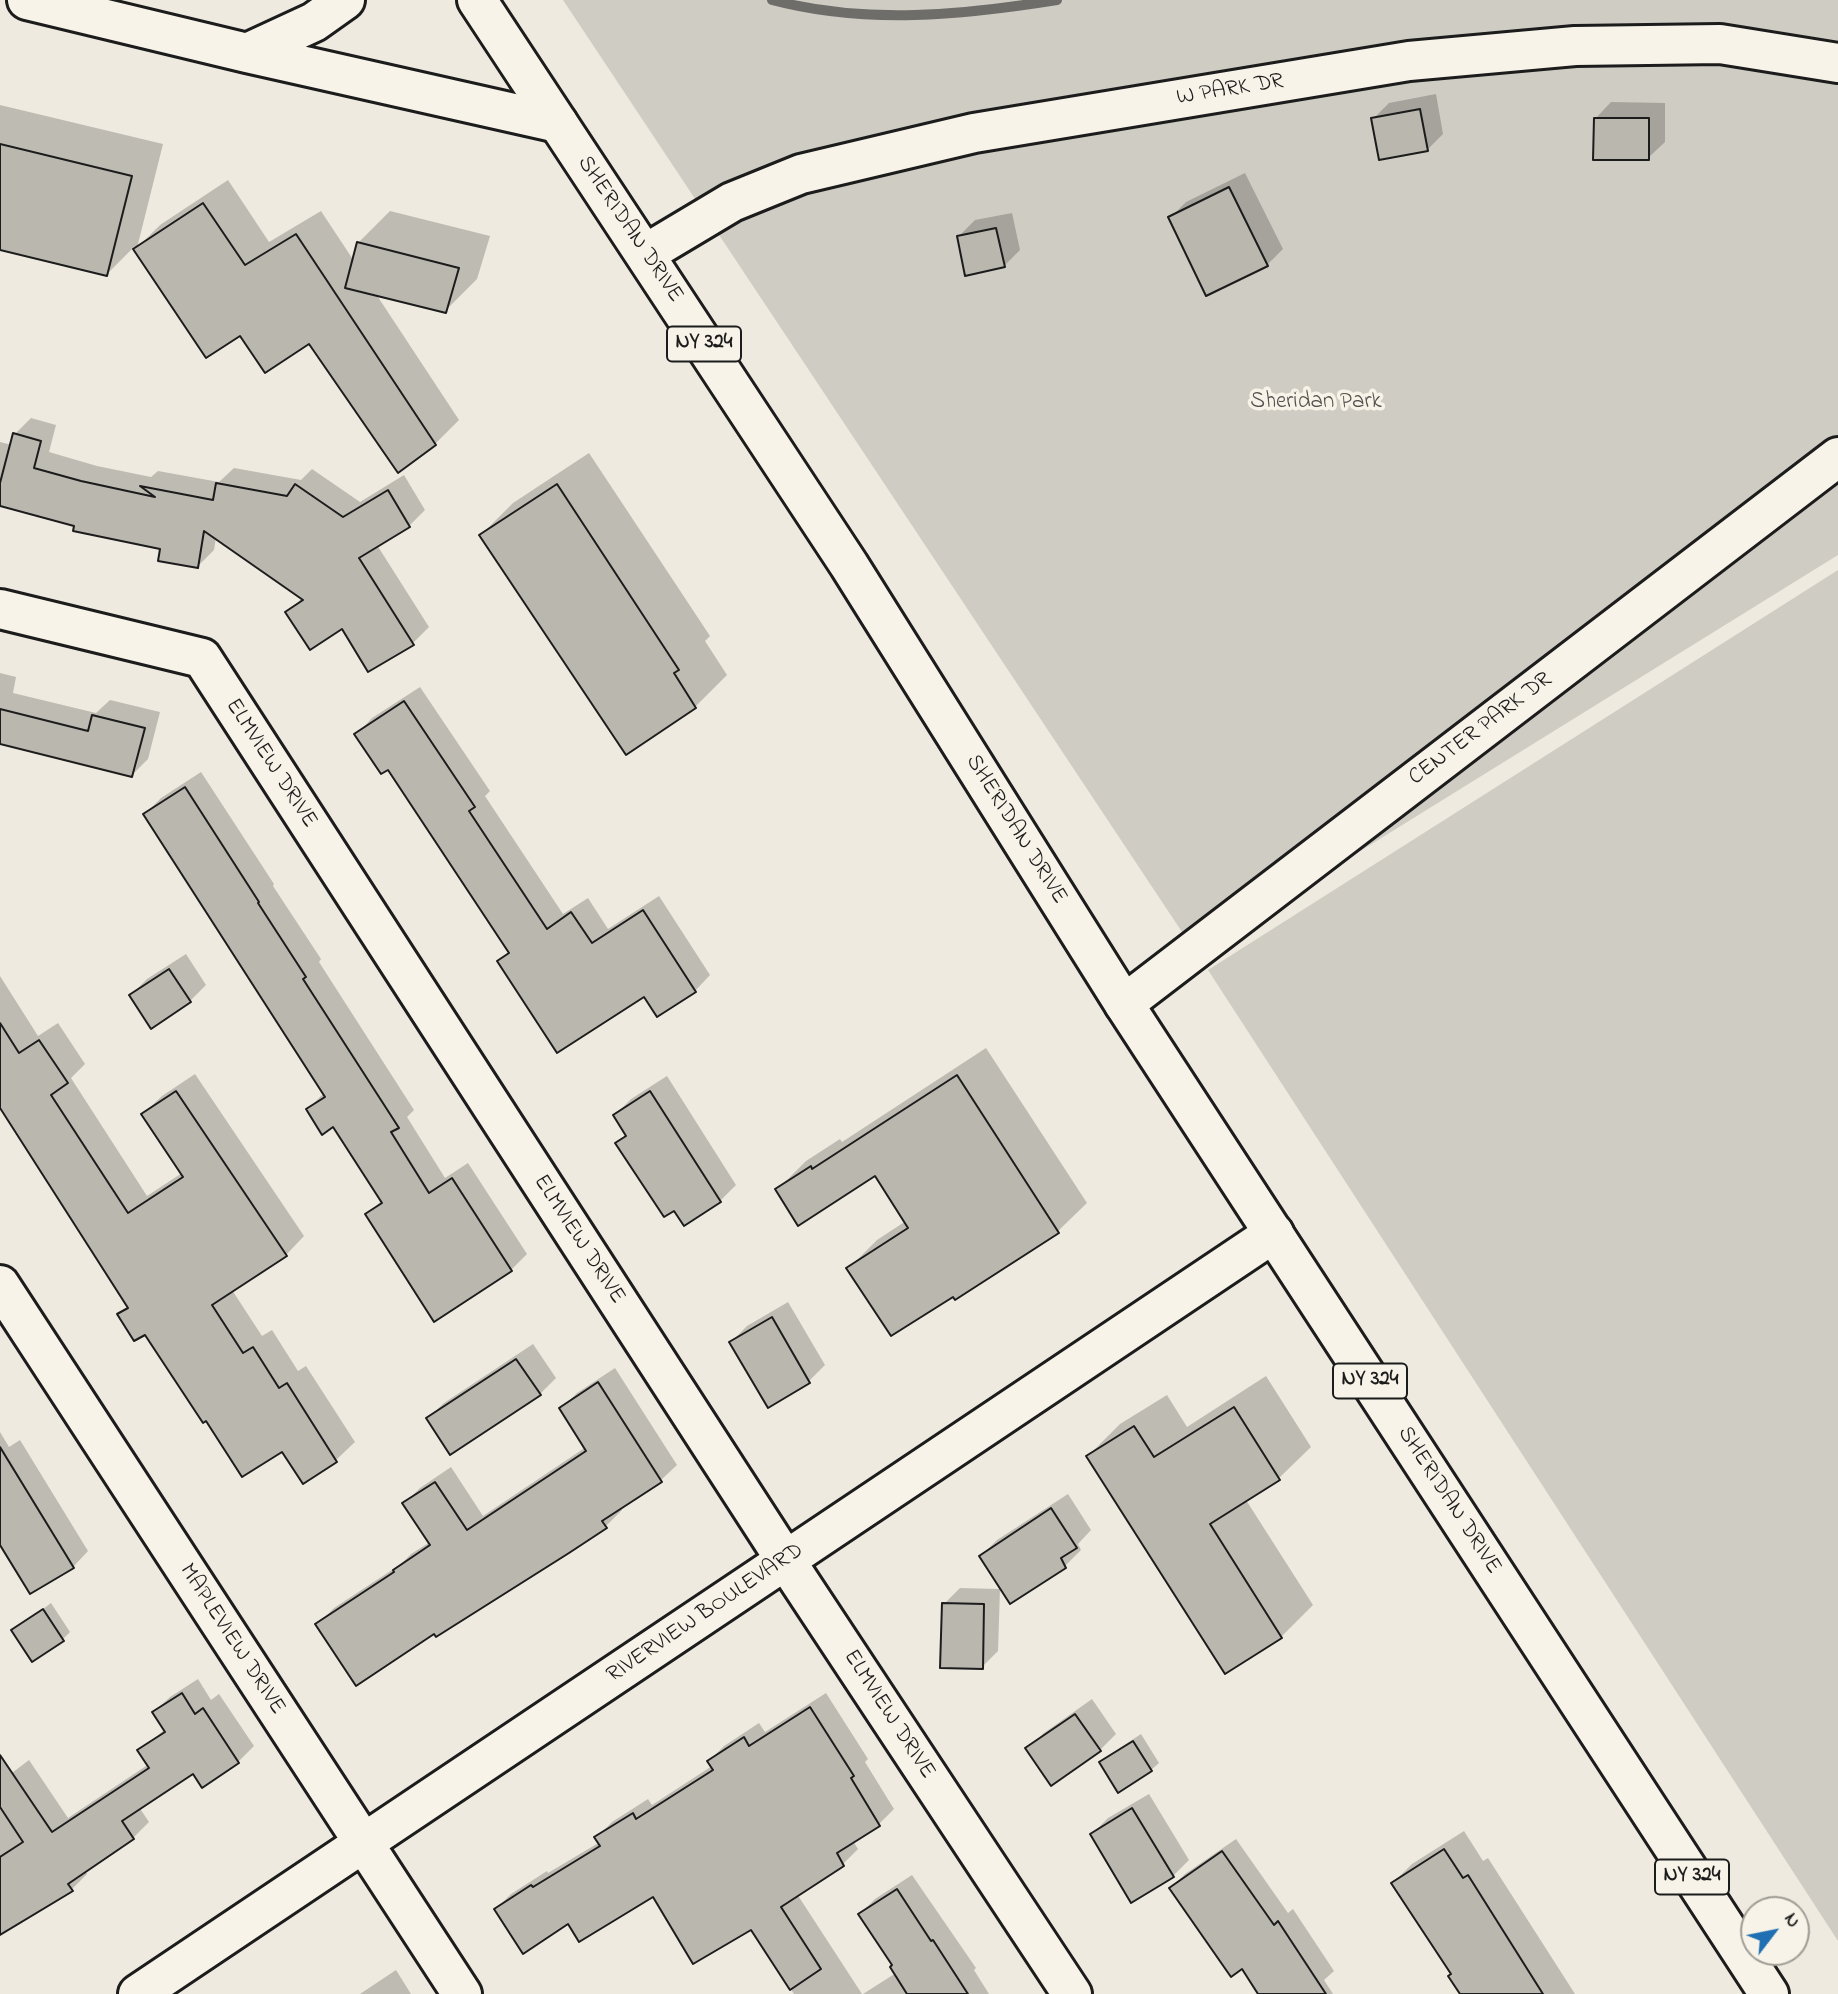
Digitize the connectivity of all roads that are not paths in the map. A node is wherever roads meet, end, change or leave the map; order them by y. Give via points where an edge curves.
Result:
1 (27, 0) edge
2 (345, 0) edge
3 (477, 0) edge
4 (247, 53) junction
5 (1838, 62) edge
6 (558, 123) junction
7 (646, 254) junction
8 (1838, 457) edge
9 (0, 610) edge
10 (1124, 1003) junction
11 (1274, 1233) junction
12 (0, 1285) edge
13 (786, 1561) junction
14 (363, 1844) junction
15 (138, 1994) edge
16 (462, 1994) edge
17 (1072, 1994) edge
18 (1769, 1994) edge

1 - 4 street
2 - 4 street via 313,22
3 - 6 street, NY 324
4 - 6 street
5 - 7 street, W PARK DR via 1720,44 1575,46 1395,63 974,133 801,174 732,202
6 - 7 street, SHERIDAN DRIVE / NY 324
7 - 10 street, SHERIDAN DRIVE / NY 324 via 849,565
8 - 10 street, CENTER PARK DR
9 - 13 street, ELMVIEW DRIVE via 202,659
10 - 11 street, SHERIDAN DRIVE / NY 324
11 - 13 street, RIVERVIEW BOULEVARD
11 - 18 street, SHERIDAN DRIVE / NY 324
12 - 14 street, MAPLEVIEW DRIVE
13 - 14 street, RIVERVIEW BOULEVARD
13 - 17 street, ELMVIEW DRIVE
14 - 15 street, RIVERVIEW BOULEVARD
14 - 16 street, MAPLEVIEW DRIVE

